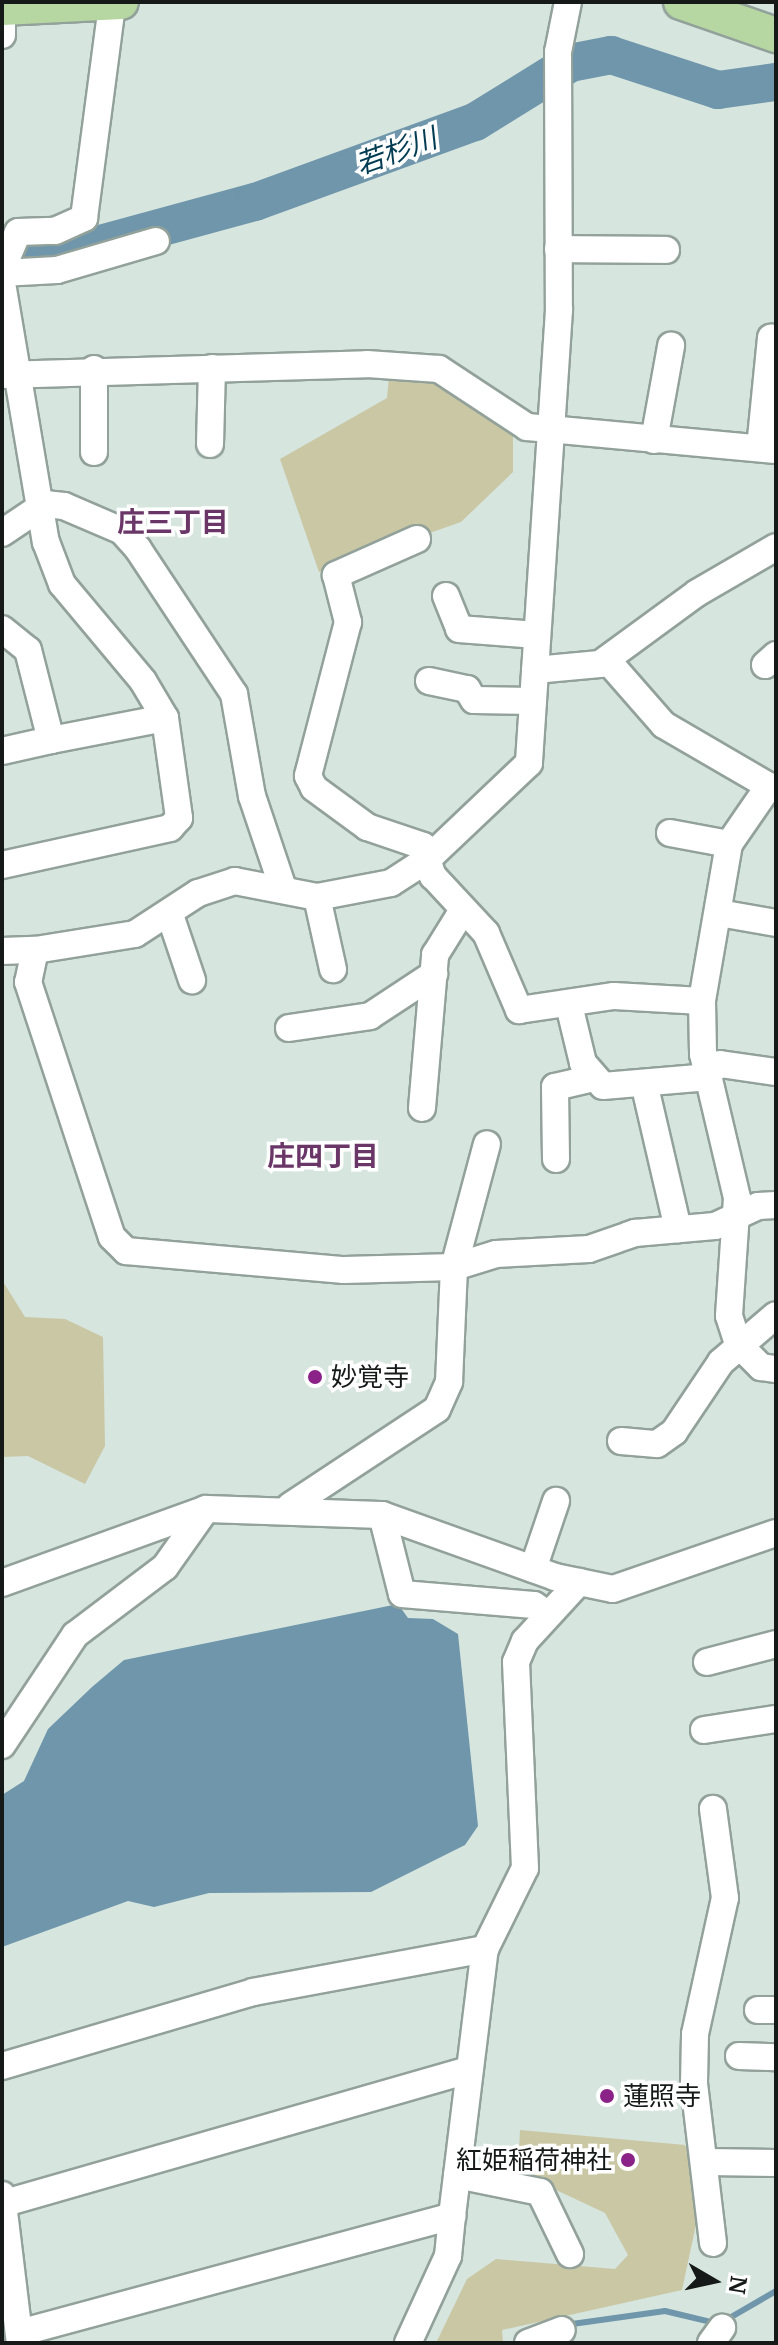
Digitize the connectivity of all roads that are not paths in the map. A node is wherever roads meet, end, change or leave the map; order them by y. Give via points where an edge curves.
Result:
1 (568, 2) edge
2 (681, 2) edge
3 (70, 3) edge
4 (116, 3) edge
5 (2, 10) edge
6 (2, 35) edge
7 (776, 35) edge
8 (156, 241) dead end
9 (558, 249) junction
10 (666, 250) dead end
11 (2, 271) edge
12 (2, 283) edge
13 (771, 338) dead end
14 (671, 346) dead end
15 (212, 368) junction
16 (94, 369) junction
17 (10, 372) edge
18 (549, 430) junction
19 (654, 440) junction
20 (210, 444) dead end
21 (768, 449) edge
22 (94, 452) dead end
23 (45, 504) junction
24 (2, 533) edge
25 (417, 539) dead end
26 (776, 547) edge
27 (446, 596) dead end
28 (2, 629) edge
29 (537, 635) junction
30 (607, 660) junction
31 (535, 670) junction
32 (429, 681) dead end
33 (533, 701) junction
34 (165, 718) junction
35 (51, 740) junction
36 (2, 751) edge
37 (670, 833) dead end
38 (729, 844) junction
39 (428, 859) junction
40 (2, 865) edge
41 (282, 885) junction
42 (317, 897) junction
43 (461, 913) junction
44 (719, 913) junction
45 (170, 915) junction
46 (776, 923) edge
47 (35, 950) junction
48 (2, 951) edge
49 (333, 969) dead end
50 (434, 974) junction
51 (192, 980) dead end
52 (702, 1001) junction
53 (569, 1005) junction
54 (289, 1028) dead end
55 (706, 1072) junction
56 (776, 1072) edge
57 (590, 1079) junction
58 (645, 1087) junction
59 (422, 1108) dead end
60 (487, 1144) dead end
61 (556, 1159) dead end
62 (776, 1205) edge
63 (738, 1213) junction
64 (678, 1229) junction
65 (454, 1267) junction
66 (776, 1315) edge
67 (738, 1344) junction
68 (776, 1369) edge
69 (621, 1441) dead end
70 (556, 1501) dead end
71 (290, 1506) junction
72 (206, 1509) junction
73 (382, 1515) junction
74 (776, 1533) edge
75 (533, 1569) junction
76 (579, 1582) junction
77 (2, 1583) edge
78 (547, 1614) junction
79 (776, 1644) edge
80 (707, 1662) dead end
81 (776, 1719) edge
82 (704, 1730) dead end
83 (2, 1745) edge
84 (713, 1809) dead end
85 (485, 1949) junction
86 (739, 2056) dead end
87 (776, 2057) edge
88 (2, 2066) edge
89 (469, 2070) junction
90 (707, 2162) junction
91 (776, 2163) edge
92 (457, 2175) junction
93 (4, 2199) edge
94 (452, 2216) junction
95 (713, 2243) dead end
96 (570, 2254) dead end
97 (562, 2330) dead end
98 (20, 2338) edge
99 (408, 2343) edge
100 (528, 2343) edge

1 - 9 street via 558,52
2 - 7 main road
3 - 4 main road
3 - 5 main road
4 - 11 street via 84,218 55,231 18,232
5 - 6 street
8 - 11 street via 57,270
9 - 10 street
9 - 18 street
12 - 17 street
13 - 21 street
14 - 19 street
15 - 16 street
15 - 18 street via 439,369 527,427
15 - 20 street
16 - 17 street
16 - 22 street
17 - 23 street
18 - 19 street
18 - 29 street
19 - 21 street
23 - 24 street
23 - 34 street via 46,542 62,584
23 - 41 street via 122,531 234,694 252,796
25 - 39 street via 336,575 348,622 308,776 367,827 423,846
26 - 30 street via 697,593
27 - 29 street via 459,629
28 - 35 street via 28,650
29 - 31 street
30 - 31 street
30 - 38 street via 664,725 719,762 764,777 769,786
31 - 33 street
32 - 33 street via 467,689 474,700
33 - 39 street via 529,763
34 - 35 street
34 - 40 street via 179,818 170,828
35 - 36 street
37 - 38 street
38 - 44 street
39 - 42 street via 360,893
39 - 43 street
41 - 42 street
41 - 45 street via 235,881 198,893
42 - 49 street
43 - 50 street via 441,936
43 - 53 street via 486,933 519,1010
44 - 46 street
44 - 52 street
45 - 47 street via 135,934
45 - 51 street
47 - 48 street
47 - 65 street via 28,982 112,1237 126,1251 344,1270
50 - 54 street via 370,1016
50 - 59 street
52 - 53 street via 614,996
52 - 55 street
53 - 57 street via 573,1041
55 - 56 street via 720,1064
55 - 58 street
55 - 63 street
57 - 58 street
57 - 61 street via 555,1087
58 - 64 street
60 - 65 street
62 - 63 street
63 - 64 street via 715,1226
63 - 67 street via 728,1271
64 - 65 street
65 - 71 street via 449,1382 437,1409
66 - 67 street
67 - 68 street via 761,1367
67 - 69 street via 674,1432 657,1444
70 - 75 street
71 - 72 street
71 - 73 street
72 - 77 street
72 - 83 street via 165,1567 75,1635
73 - 75 street
73 - 78 street via 402,1594 534,1605
74 - 76 street via 641,1585
75 - 76 street
76 - 78 street
78 - 85 street via 516,1662 525,1868
79 - 80 street via 744,1647
81 - 82 street
84 - 90 street via 725,1898 694,2071
85 - 88 street via 253,1992
85 - 89 street
86 - 87 street
89 - 92 street
89 - 93 street
90 - 91 street
90 - 95 street
92 - 94 street
92 - 96 street via 540,2192
93 - 98 street
94 - 98 street
94 - 99 street via 448,2256
97 - 100 street

